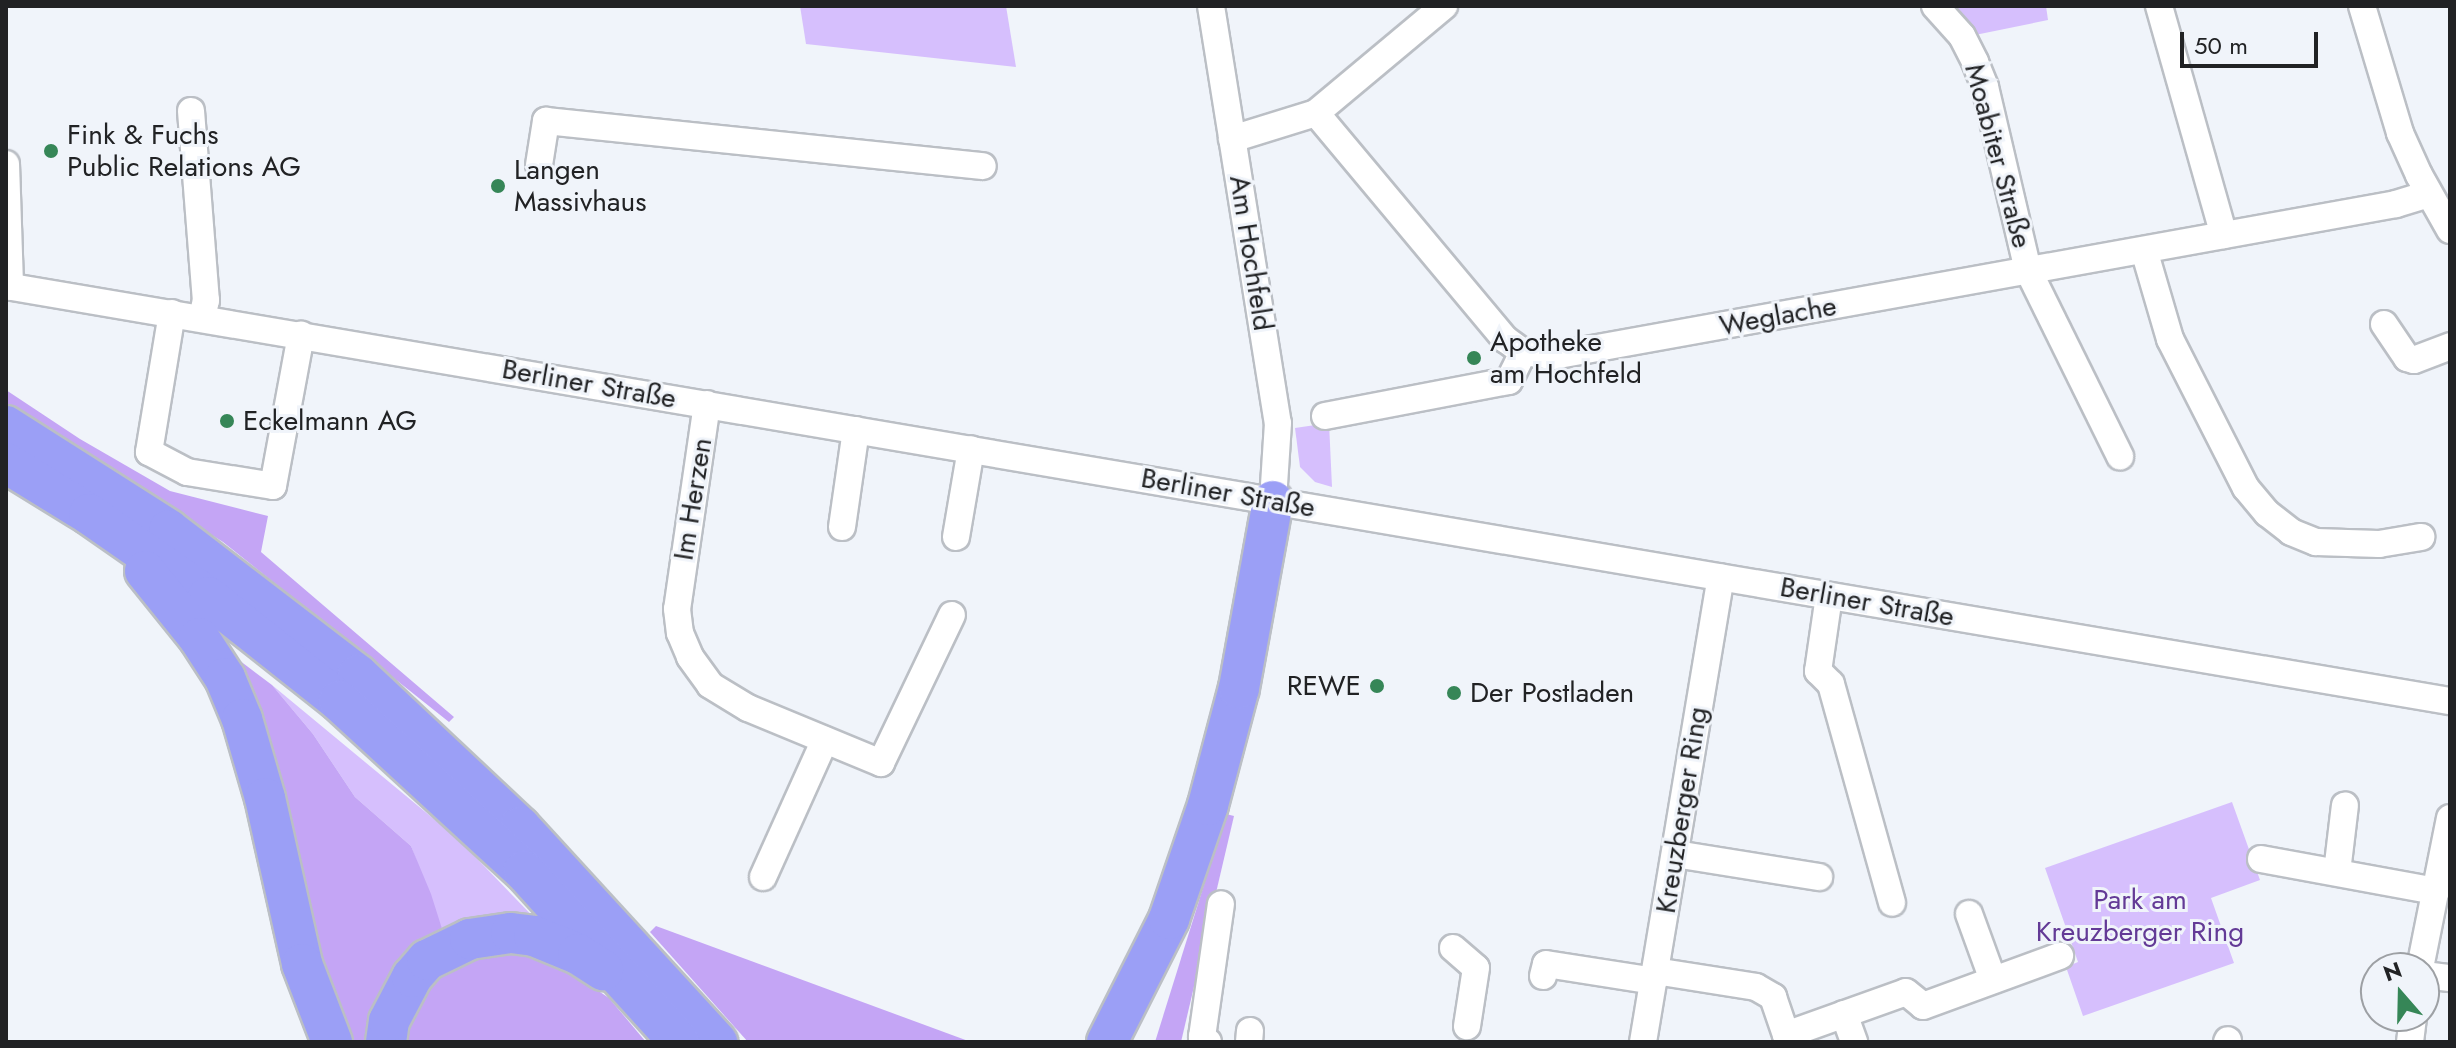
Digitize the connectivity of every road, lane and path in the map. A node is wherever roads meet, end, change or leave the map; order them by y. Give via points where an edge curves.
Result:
1 (1211, 6) edge
2 (1444, 6) edge
3 (1935, 6) edge
4 (2159, 6) edge
5 (2362, 6) edge
6 (191, 111) dead end
7 (1316, 113) junction
8 (1232, 139) junction
9 (6, 164) edge
10 (539, 165) dead end
11 (983, 166) dead end
12 (2443, 213) edge
13 (2224, 235) junction
14 (2144, 250) junction
15 (2028, 270) junction
16 (8, 286) edge
17 (172, 313) junction
18 (202, 318) junction
19 (2384, 324) dead end
20 (301, 335) junction
21 (2450, 346) edge
22 (1523, 352) junction
23 (707, 404) junction
24 (1325, 416) dead end
25 (6, 426) edge
26 (856, 430) junction
27 (971, 449) junction
28 (2120, 456) dead end
29 (6, 463) edge
30 (1273, 501) junction
31 (89, 514) junction
32 (842, 527) dead end
33 (956, 537) dead end
34 (2421, 537) dead end
35 (1721, 577) junction
36 (1829, 596) junction
37 (952, 615) dead end
38 (2450, 701) edge
39 (825, 740) junction
40 (2345, 805) dead end
41 (2450, 818) edge
42 (1675, 854) junction
43 (2261, 859) dead end
44 (2337, 872) junction
45 (763, 877) dead end
46 (1819, 877) dead end
47 (2436, 891) junction
48 (1892, 903) dead end
49 (1221, 904) dead end
50 (1969, 914) dead end
51 (1169, 919) junction
52 (1453, 948) dead end
53 (2423, 952) edge
54 (2060, 956) dead end
55 (1545, 964) dead end
56 (1654, 976) junction
57 (1993, 980) junction
58 (638, 994) junction
59 (1844, 1014) junction
60 (1467, 1026) dead end
61 (332, 1042) edge
62 (386, 1042) edge
63 (679, 1042) edge
64 (717, 1042) edge
65 (1107, 1042) edge
66 (1140, 1042) edge
67 (1208, 1042) edge
68 (1643, 1042) edge
69 (1854, 1042) edge

1 - 8 street, Am Hochfeld
2 - 7 street
3 - 15 street, Moabiter Straße via 1962,36 1985,87
4 - 13 street
5 - 12 street via 2400,133
6 - 18 street via 206,300
7 - 8 street
7 - 22 street via 1505,339
8 - 30 street, Am Hochfeld via 1278,423
9 - 16 street
10 - 11 street via 546,121
12 - 13 street, Weglache via 2396,204
13 - 14 street, Weglache
14 - 15 street, Weglache
14 - 34 street via 2170,339 2246,488 2267,513 2291,532 2316,542 2379,544
15 - 22 street, Weglache via 1568,354
15 - 28 street, Moabiter Straße
16 - 17 street, Berliner Straße
17 - 18 street, Berliner Straße
17 - 20 street via 149,452 202,475 273,486
18 - 20 street, Berliner Straße
19 - 21 street via 2407,358
20 - 23 street, Berliner Straße
22 - 24 street via 1509,381
23 - 26 street, Berliner Straße
23 - 39 street, Im Herzen via 678,593 680,633 710,685 748,708
25 - 64 highway via 169,530 358,675 531,838
26 - 27 street, Berliner Straße
26 - 32 street
27 - 30 street, Berliner Straße
27 - 33 street
29 - 31 highway
30 - 35 street, Berliner Straße
30 - 51 highway via 1228,733
31 - 58 highway via 230,614 403,755 524,871
31 - 61 highway via 175,607 225,678 255,757 302,964
35 - 36 street, Berliner Straße
35 - 42 street, Kreuzberger Ring
36 - 38 street, Berliner Straße
36 - 48 street via 1818,671 1831,684
37 - 39 street, Im Herzen via 881,763
39 - 45 street
40 - 44 street
41 - 47 street
42 - 46 street
42 - 56 street, Kreuzberger Ring
43 - 44 street
44 - 47 street
47 - 53 street
49 - 67 street via 1202,1037
50 - 57 street
51 - 65 highway
51 - 66 highway
52 - 60 street via 1476,968
54 - 57 street
55 - 56 street
56 - 59 street via 1756,987 1773,997 1786,1035
56 - 68 street, Kreuzberger Ring
57 - 59 street via 1923,1006 1906,992
58 - 62 highway via 559,945 534,936 491,934 448,947 427,960 399,997
58 - 63 highway
59 - 69 street

